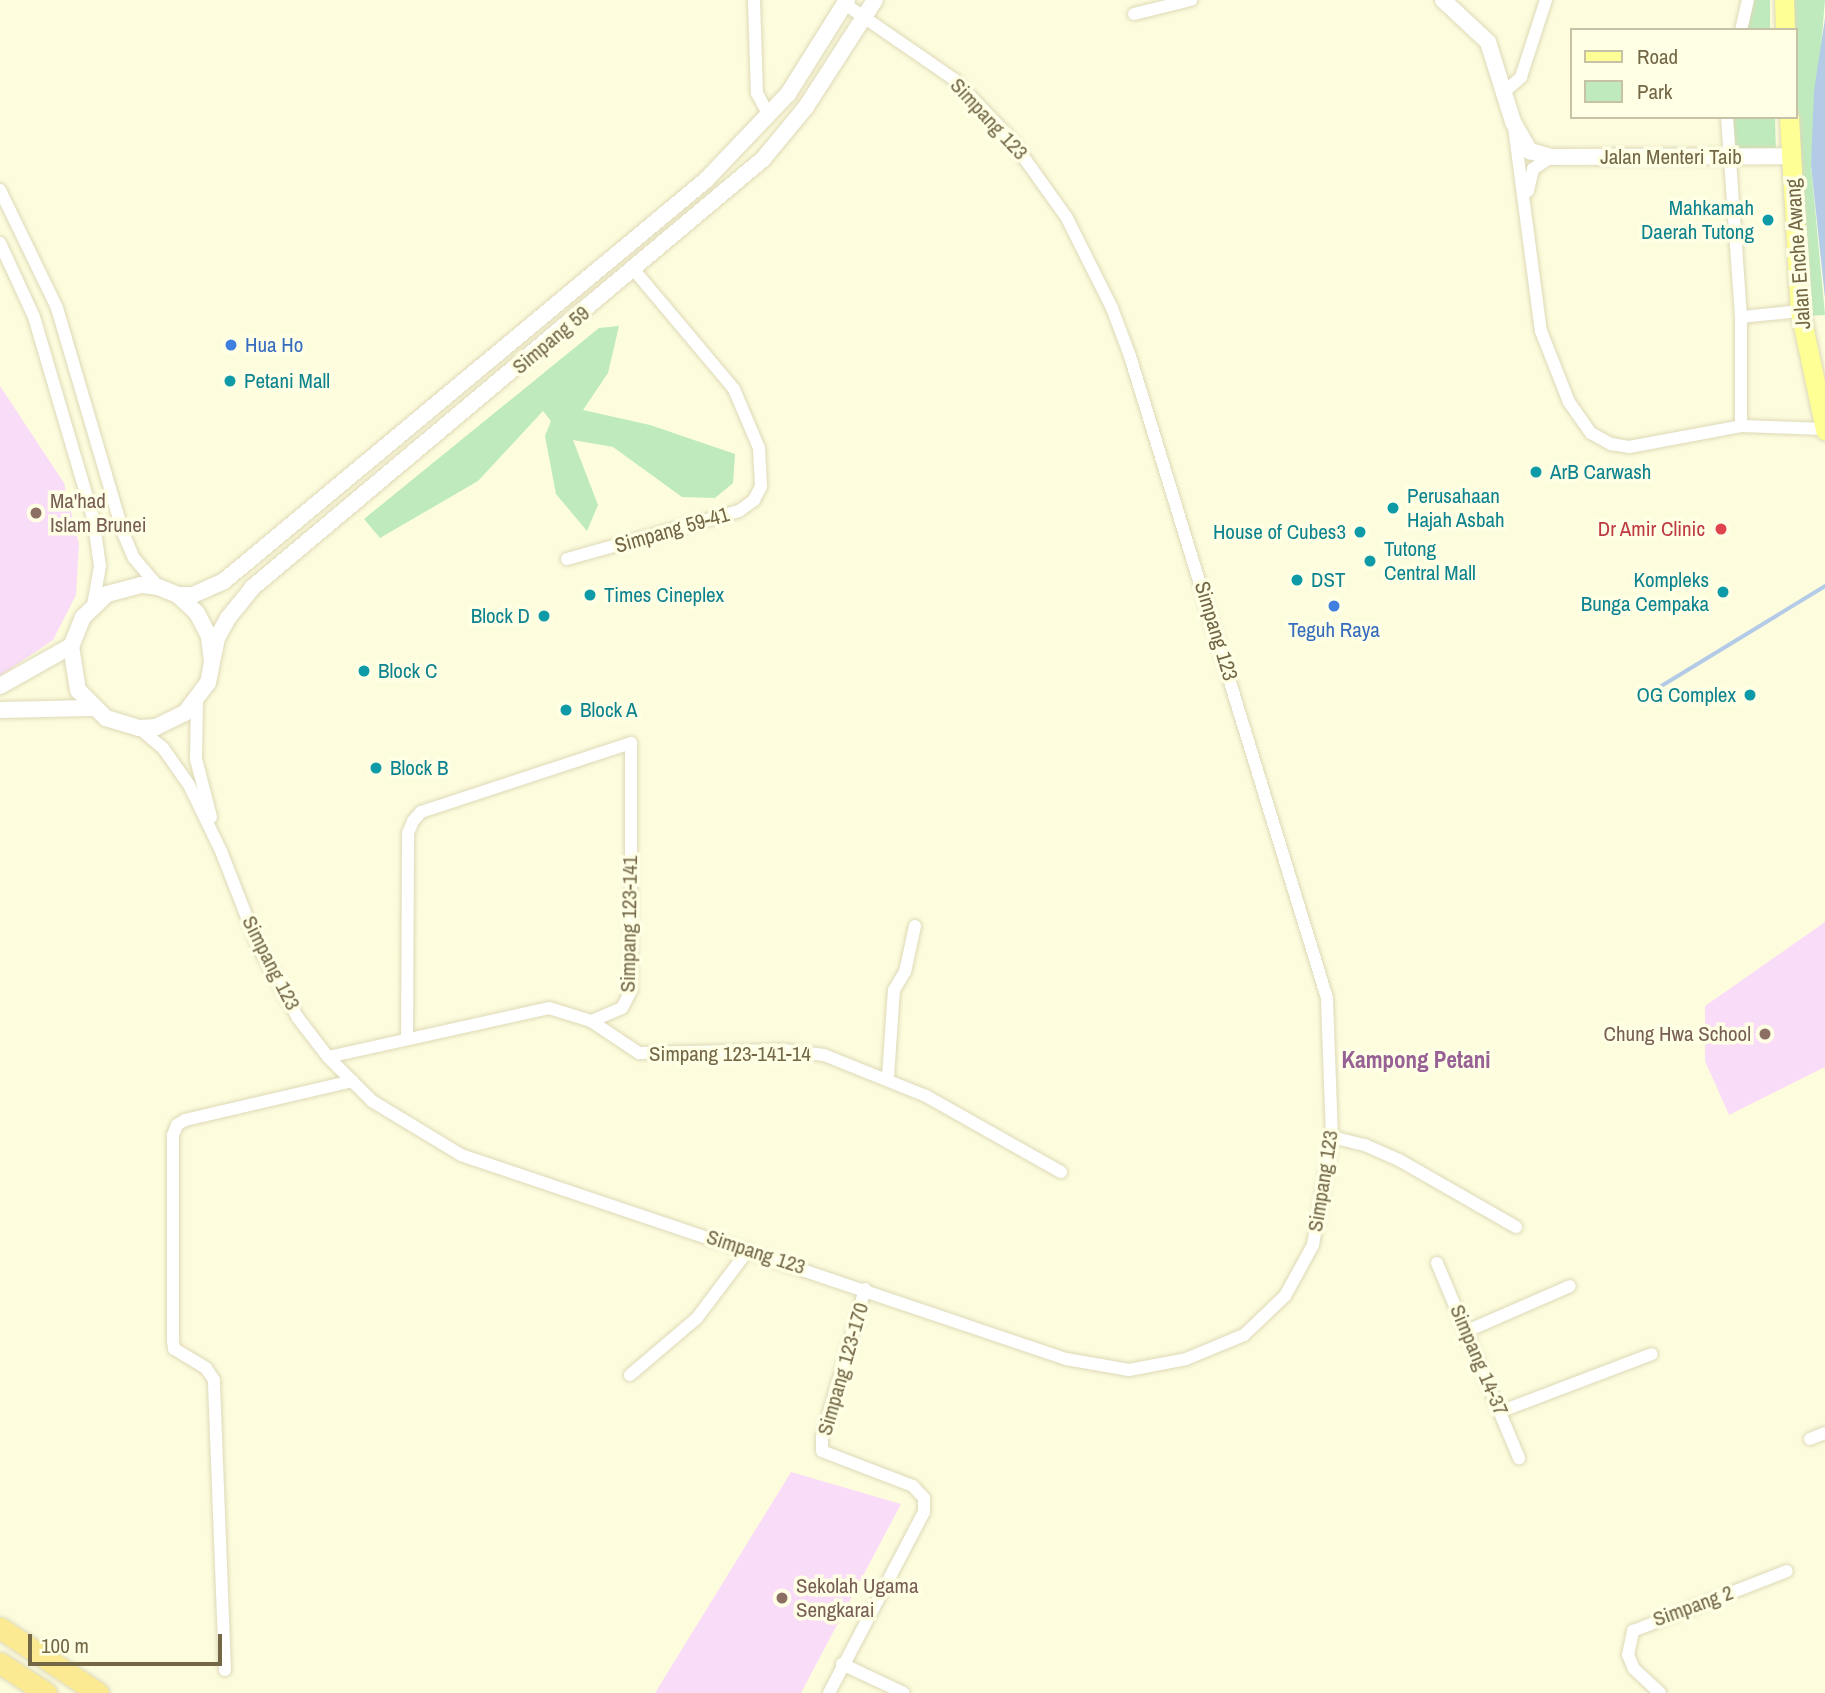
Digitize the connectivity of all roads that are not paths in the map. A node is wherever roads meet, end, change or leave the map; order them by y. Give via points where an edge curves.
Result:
1 (754, 0) edge
2 (875, 0) edge
3 (1191, 0) edge
4 (1443, 0) edge
5 (1546, 0) edge
6 (1748, 0) edge
7 (1784, 0) edge
8 (846, 2) edge
9 (1134, 14) dead end
10 (865, 17) junction
11 (1741, 28) edge
12 (1785, 28) edge
13 (1504, 92) junction
14 (769, 116) junction
15 (1727, 119) edge
16 (1789, 119) edge
17 (1513, 121) junction
18 (1791, 156) junction
19 (1551, 157) junction
20 (1733, 158) junction
21 (0, 190) edge
22 (1526, 202) junction
23 (12, 211) junction
24 (0, 217) edge
25 (0, 243) edge
26 (635, 271) junction
27 (1800, 310) junction
28 (1741, 317) junction
29 (1741, 426) junction
30 (1825, 430) edge
31 (567, 559) dead end
32 (158, 587) junction
33 (178, 595) junction
34 (93, 605) junction
35 (71, 646) junction
36 (212, 662) junction
37 (0, 686) edge
38 (197, 701) junction
39 (91, 708) junction
40 (0, 710) edge
41 (139, 728) junction
42 (221, 851) junction
43 (915, 926) dead end
44 (591, 1021) junction
45 (407, 1039) junction
46 (328, 1057) junction
47 (888, 1077) junction
48 (352, 1081) junction
49 (1332, 1137) junction
50 (1061, 1172) dead end
51 (1516, 1227) dead end
52 (748, 1250) junction
53 (1437, 1264) dead end
54 (1570, 1286) dead end
55 (865, 1289) junction
56 (1467, 1331) junction
57 (1652, 1354) dead end
58 (630, 1375) dead end
59 (1502, 1411) junction
60 (1825, 1433) edge
61 (1810, 1439) dead end
62 (1518, 1458) dead end
63 (1787, 1571) dead end
64 (0, 1628) edge
65 (0, 1663) edge
66 (842, 1664) junction
67 (225, 1670) dead end
68 (46, 1693) edge
69 (98, 1693) edge
70 (829, 1693) edge
71 (904, 1693) edge
72 (1660, 1693) edge

1 - 14 street via 757,93
2 - 10 street, Simpang 59
3 - 9 street
4 - 13 street via 1488,42
5 - 13 street via 1521,77
6 - 11 street
7 - 12 main road
8 - 10 street, Simpang 123
8 - 14 street, Simpang 59 via 808,65
10 - 26 street, Simpang 59 via 806,107 763,159
10 - 49 street, Simpang 123 via 955,80 1010,138 1068,218 1112,307 1310,933 1327,998
13 - 17 street
14 - 33 street, Simpang 59 via 706,180 240,568 206,591
15 - 20 street via 1726,140
16 - 18 main road, Jalan Enche Awang
17 - 19 street via 1524,146
17 - 22 street
18 - 20 street, Jalan Menteri Taib
18 - 27 main road, Jalan Enche Awang
19 - 20 street, Jalan Menteri Taib
19 - 22 street via 1533,169
20 - 28 street
21 - 23 street
22 - 29 street via 1541,331 1569,402 1591,433 1629,447
23 - 24 street
23 - 32 street via 57,308 124,535 134,558
25 - 34 street via 34,317 93,517 100,566
26 - 31 street, Simpang 59-41 via 734,389 759,447 761,486 754,500 739,511
26 - 36 street, Simpang 59 via 252,588 228,618
27 - 28 street
27 - 30 main road, Jalan Enche Awang
28 - 29 street
29 - 30 street
32 - 33 street
32 - 34 street via 123,588
33 - 36 street via 197,612 209,636
34 - 35 street
35 - 37 street
35 - 39 street via 75,679
36 - 38 street
38 - 41 street via 171,722
38 - 42 street, Simpang 123 via 196,759
39 - 40 street
39 - 41 street via 122,726
41 - 42 street, Simpang 123 via 175,763
42 - 46 street, Simpang 123 via 259,948 298,1017
43 - 47 street via 905,972 894,990
44 - 45 street via 549,1008 531,1009
44 - 45 street, Simpang 123-141 via 622,1008 631,991 631,743 421,812 413,821 408,833
44 - 47 street, Simpang 123-141-14 via 639,1053 784,1050 824,1055
45 - 46 street
46 - 48 street, Simpang 123
47 - 50 street, Simpang 123-141-14
48 - 52 street, Simpang 123 via 420,1133 461,1155
48 - 67 street via 185,1121 173,1135 173,1342 174,1349 196,1360 214,1380
49 - 51 street via 1399,1160
49 - 55 street, Simpang 123 via 1314,1245 1285,1296 1244,1335 1186,1359 1129,1370 1066,1359
52 - 55 street, Simpang 123
52 - 58 street via 697,1318
53 - 56 street, Simpang 14-37
54 - 56 street
55 - 66 street, Simpang 123-170 via 822,1437 822,1451 913,1486 924,1498 924,1512
56 - 59 street, Simpang 14-37
57 - 59 street
59 - 62 street, Simpang 14-37
60 - 61 street
63 - 72 street, Simpang 2 via 1633,1632 1628,1655 1633,1669
64 - 69 highway
65 - 68 highway
66 - 70 street, Simpang 123-170
66 - 71 street

